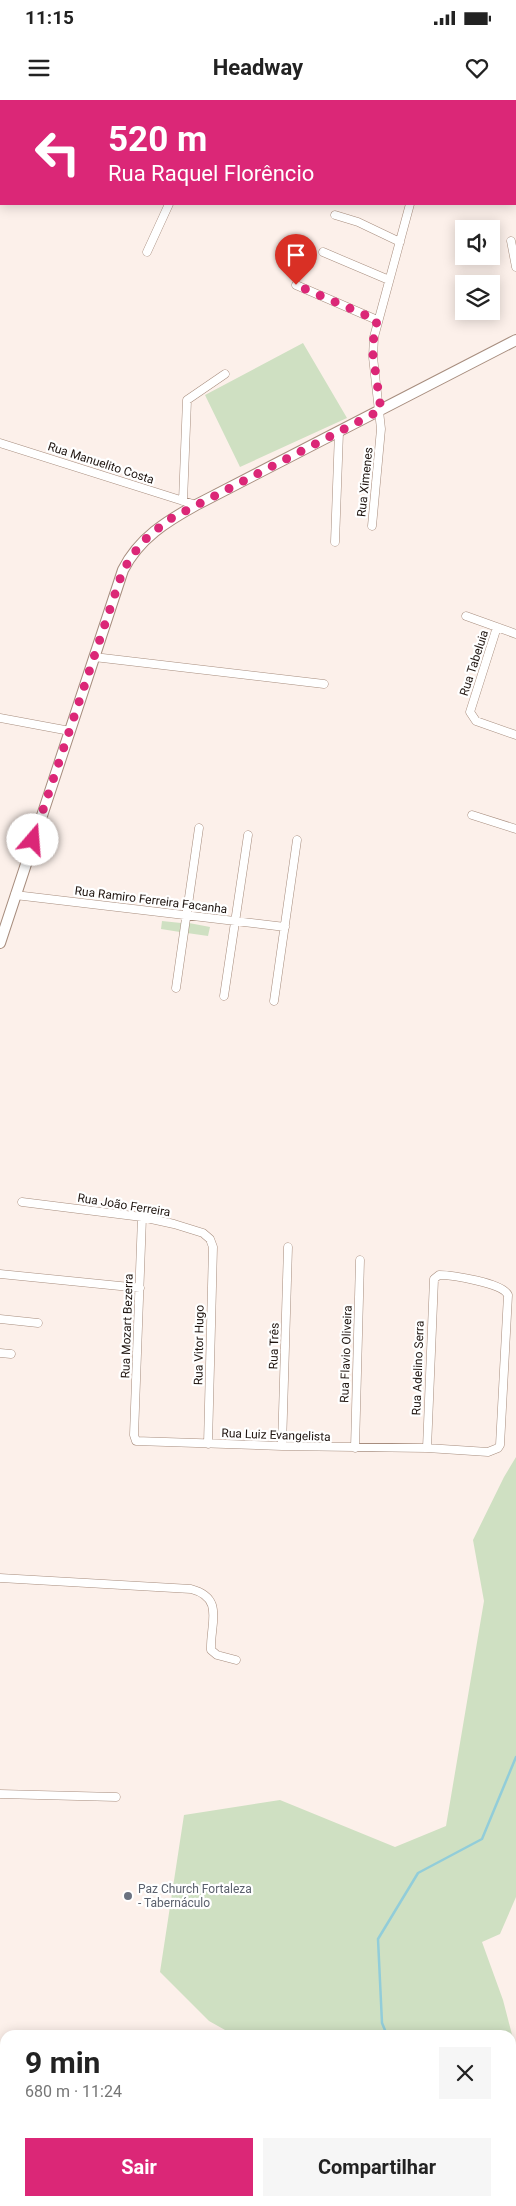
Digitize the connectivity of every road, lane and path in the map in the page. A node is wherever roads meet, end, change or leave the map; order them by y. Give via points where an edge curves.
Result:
1 (169, 205) edge
2 (410, 205) edge
3 (335, 215) dead end
4 (511, 241) dead end
5 (400, 242) junction
6 (147, 252) dead end
7 (323, 252) dead end
8 (516, 267) edge
9 (389, 280) junction
10 (296, 285) dead end
11 (377, 320) junction
12 (516, 340) edge
13 (225, 374) dead end
14 (381, 410) junction
15 (339, 432) junction
16 (0, 443) edge
17 (183, 501) junction
18 (196, 505) junction
19 (372, 526) dead end
20 (335, 542) dead end
21 (466, 616) dead end
22 (497, 627) junction
23 (516, 634) edge
24 (94, 657) junction
25 (324, 684) dead end
26 (0, 718) edge
27 (70, 731) junction
28 (516, 734) edge
29 (472, 815) dead end
30 (199, 828) dead end
31 (516, 829) edge
32 (248, 835) dead end
33 (297, 840) dead end
34 (15, 895) junction
35 (186, 916) junction
36 (236, 921) junction
37 (285, 927) junction
38 (0, 943) edge
39 (176, 988) dead end
40 (224, 996) dead end
41 (274, 1000) dead end
42 (22, 1202) dead end
43 (142, 1217) junction
44 (212, 1247) joint
45 (288, 1247) dead end
46 (360, 1260) dead end
47 (0, 1274) edge
48 (433, 1285) joint
49 (140, 1288) junction
50 (0, 1319) edge
51 (38, 1323) dead end
52 (0, 1353) edge
53 (11, 1354) dead end
54 (134, 1435) joint
55 (208, 1444) junction
56 (282, 1446) junction
57 (355, 1448) junction
58 (425, 1448) junction
59 (0, 1578) edge
60 (236, 1660) dead end
61 (0, 1794) edge
62 (116, 1797) dead end

1 - 6 street
2 - 5 street, Rua Ximenes
3 - 5 street
4 - 8 street
5 - 9 street, Rua Ximenes
7 - 9 street
9 - 11 street, Rua Ximenes
10 - 11 street
11 - 14 street, Rua Ximenes via 372,348
12 - 14 main road
13 - 17 street via 187,400
14 - 15 main road
14 - 19 street, Rua Ximenes
15 - 18 main road
15 - 20 street
16 - 17 street, Rua Manuelito Costa
17 - 18 street, Rua Manuelito Costa
18 - 24 main road via 162,526 130,557
21 - 22 street
22 - 23 street
22 - 28 street, Rua Tabeluia via 470,712 476,721
24 - 25 street
24 - 27 main road
26 - 27 street
27 - 34 main road
29 - 31 street
30 - 35 street
32 - 36 street
33 - 37 street
34 - 35 street, Rua Ramiro Ferreira Facanha
34 - 38 main road
35 - 36 street, Rua Ramiro Ferreira Facanha
35 - 39 street
36 - 37 street, Rua Ramiro Ferreira Facanha
36 - 40 street
37 - 41 street
42 - 43 street, Rua João Ferreira
43 - 44 street, Rua João Ferreira via 204,1233
43 - 49 street, Rua Mozart Bezerra
44 - 55 street, Rua Vitor Hugo
45 - 56 street, Rua Três
46 - 57 street, Rua Flavio Oliveira
47 - 49 street
48 - 58 street, Rua Adelino Serra
48 - 58 street, Rua Luiz Evangelista via 439,1275 453,1276 503,1288 508,1295 500,1445 488,1452
49 - 54 street, Rua Mozart Bezerra
50 - 51 street
52 - 53 street
54 - 55 street, Rua Luiz Evangelista via 137,1442
55 - 56 street, Rua Luiz Evangelista
56 - 57 street, Rua Luiz Evangelista
57 - 58 street, Rua Luiz Evangelista
59 - 60 street via 191,1588 208,1596 214,1608 212,1650 217,1655
61 - 62 street

